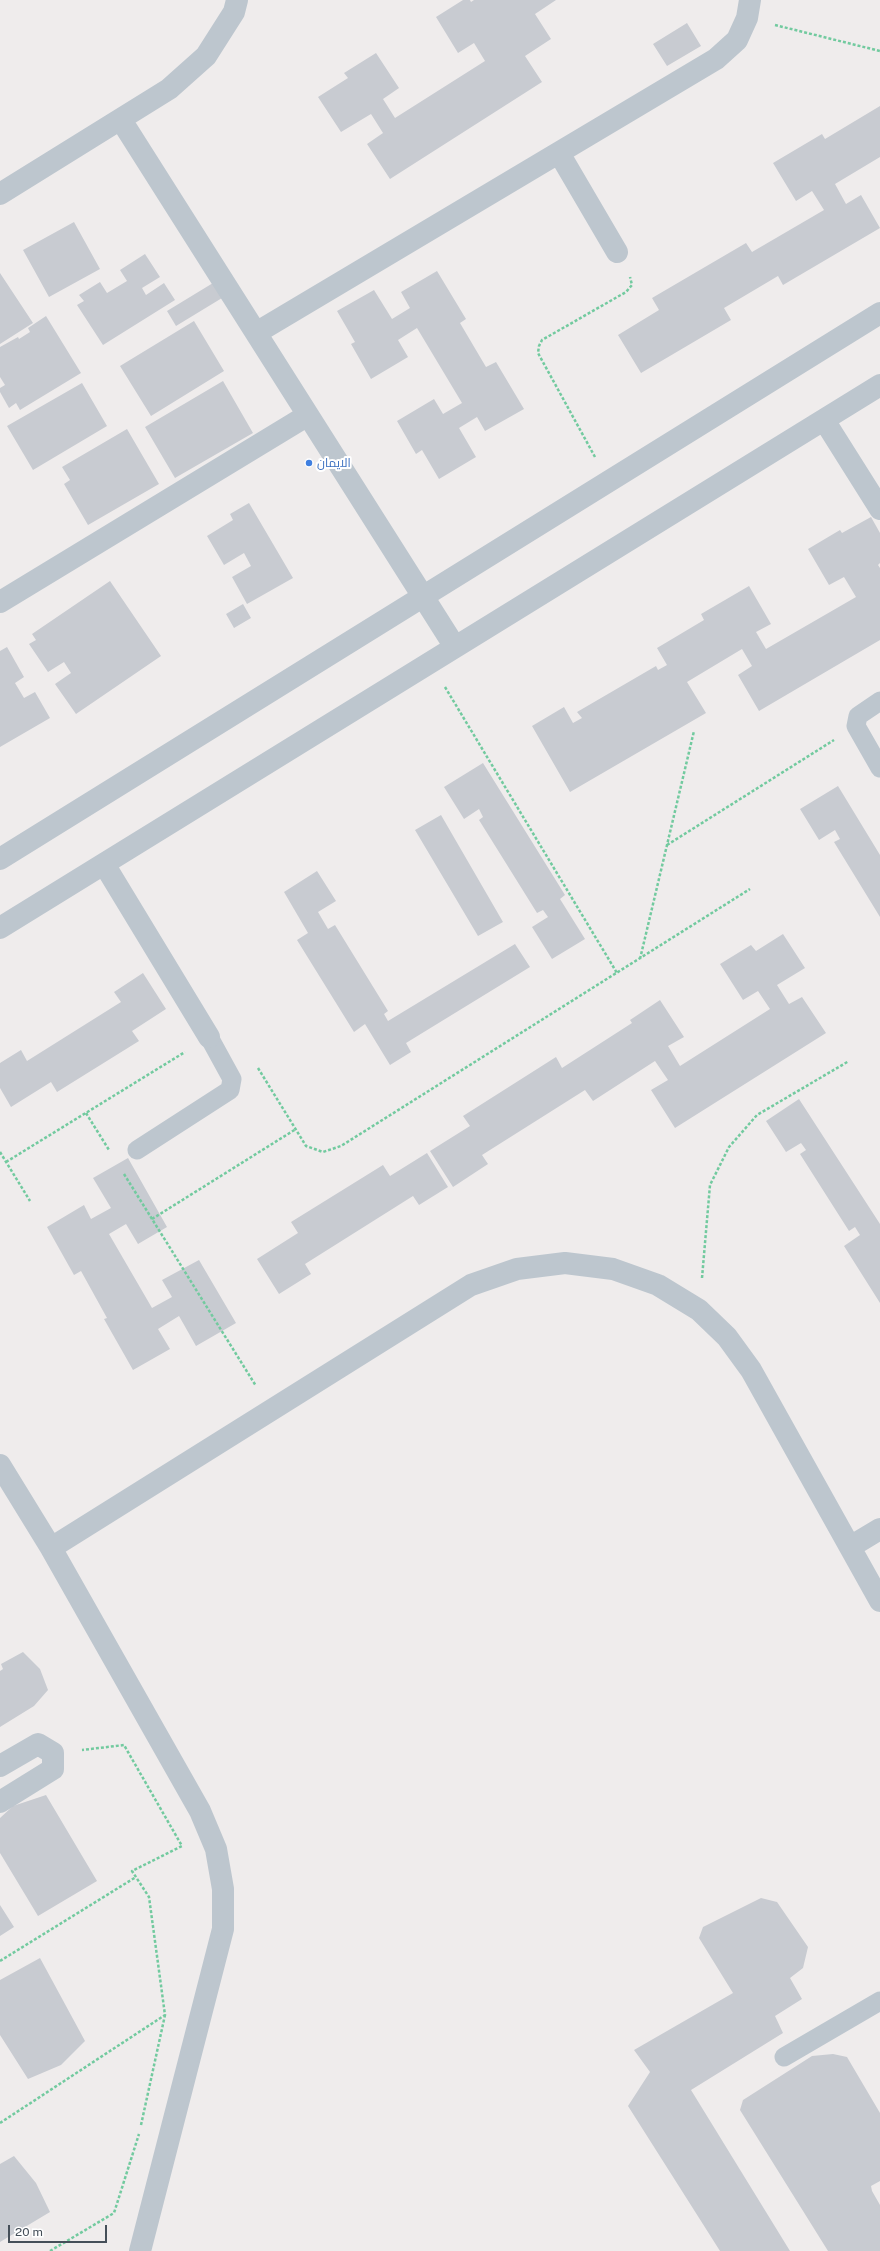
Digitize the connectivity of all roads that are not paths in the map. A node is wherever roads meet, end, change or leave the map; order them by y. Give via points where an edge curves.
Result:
1 (237, 0) edge
2 (749, 9) edge
3 (121, 120) junction
4 (559, 153) junction
5 (0, 194) edge
6 (617, 252) road end
7 (880, 313) edge
8 (256, 333) junction
9 (880, 385) edge
10 (308, 415) junction
11 (824, 420) junction
12 (880, 509) edge
13 (424, 597) junction
14 (0, 602) edge
15 (456, 647) junction
16 (880, 701) edge
17 (880, 768) edge
18 (0, 859) edge
19 (104, 864) junction
20 (0, 928) edge
21 (209, 1036) joint
22 (137, 1150) dead end
23 (0, 1465) edge
24 (880, 1529) edge
25 (850, 1547) junction
26 (51, 1548) junction
27 (880, 1601) edge
28 (0, 1766) edge
29 (0, 1802) edge
30 (880, 2002) edge
31 (784, 2057) dead end
32 (140, 2251) edge

1 - 3 street via 234,12 206,56 169,89
2 - 4 street via 737,40 716,59
3 - 5 street
3 - 8 street
4 - 6 street
4 - 8 street
7 - 13 street
8 - 10 street
9 - 11 street
10 - 13 street
10 - 14 street
11 - 12 street
11 - 15 street
13 - 15 street
13 - 18 street
15 - 19 street
16 - 17 lane via 858,716 856,726
19 - 20 street
19 - 21 street
21 - 22 lane via 232,1079 230,1090
23 - 26 street
24 - 25 street
25 - 26 street via 751,1370 727,1337 699,1310 658,1285 612,1269 565,1263 517,1270 471,1285
25 - 27 street
26 - 32 street via 200,1811 216,1849 224,1889 223,1929
28 - 29 street via 38,1744 53,1753 53,1769
30 - 31 lane

